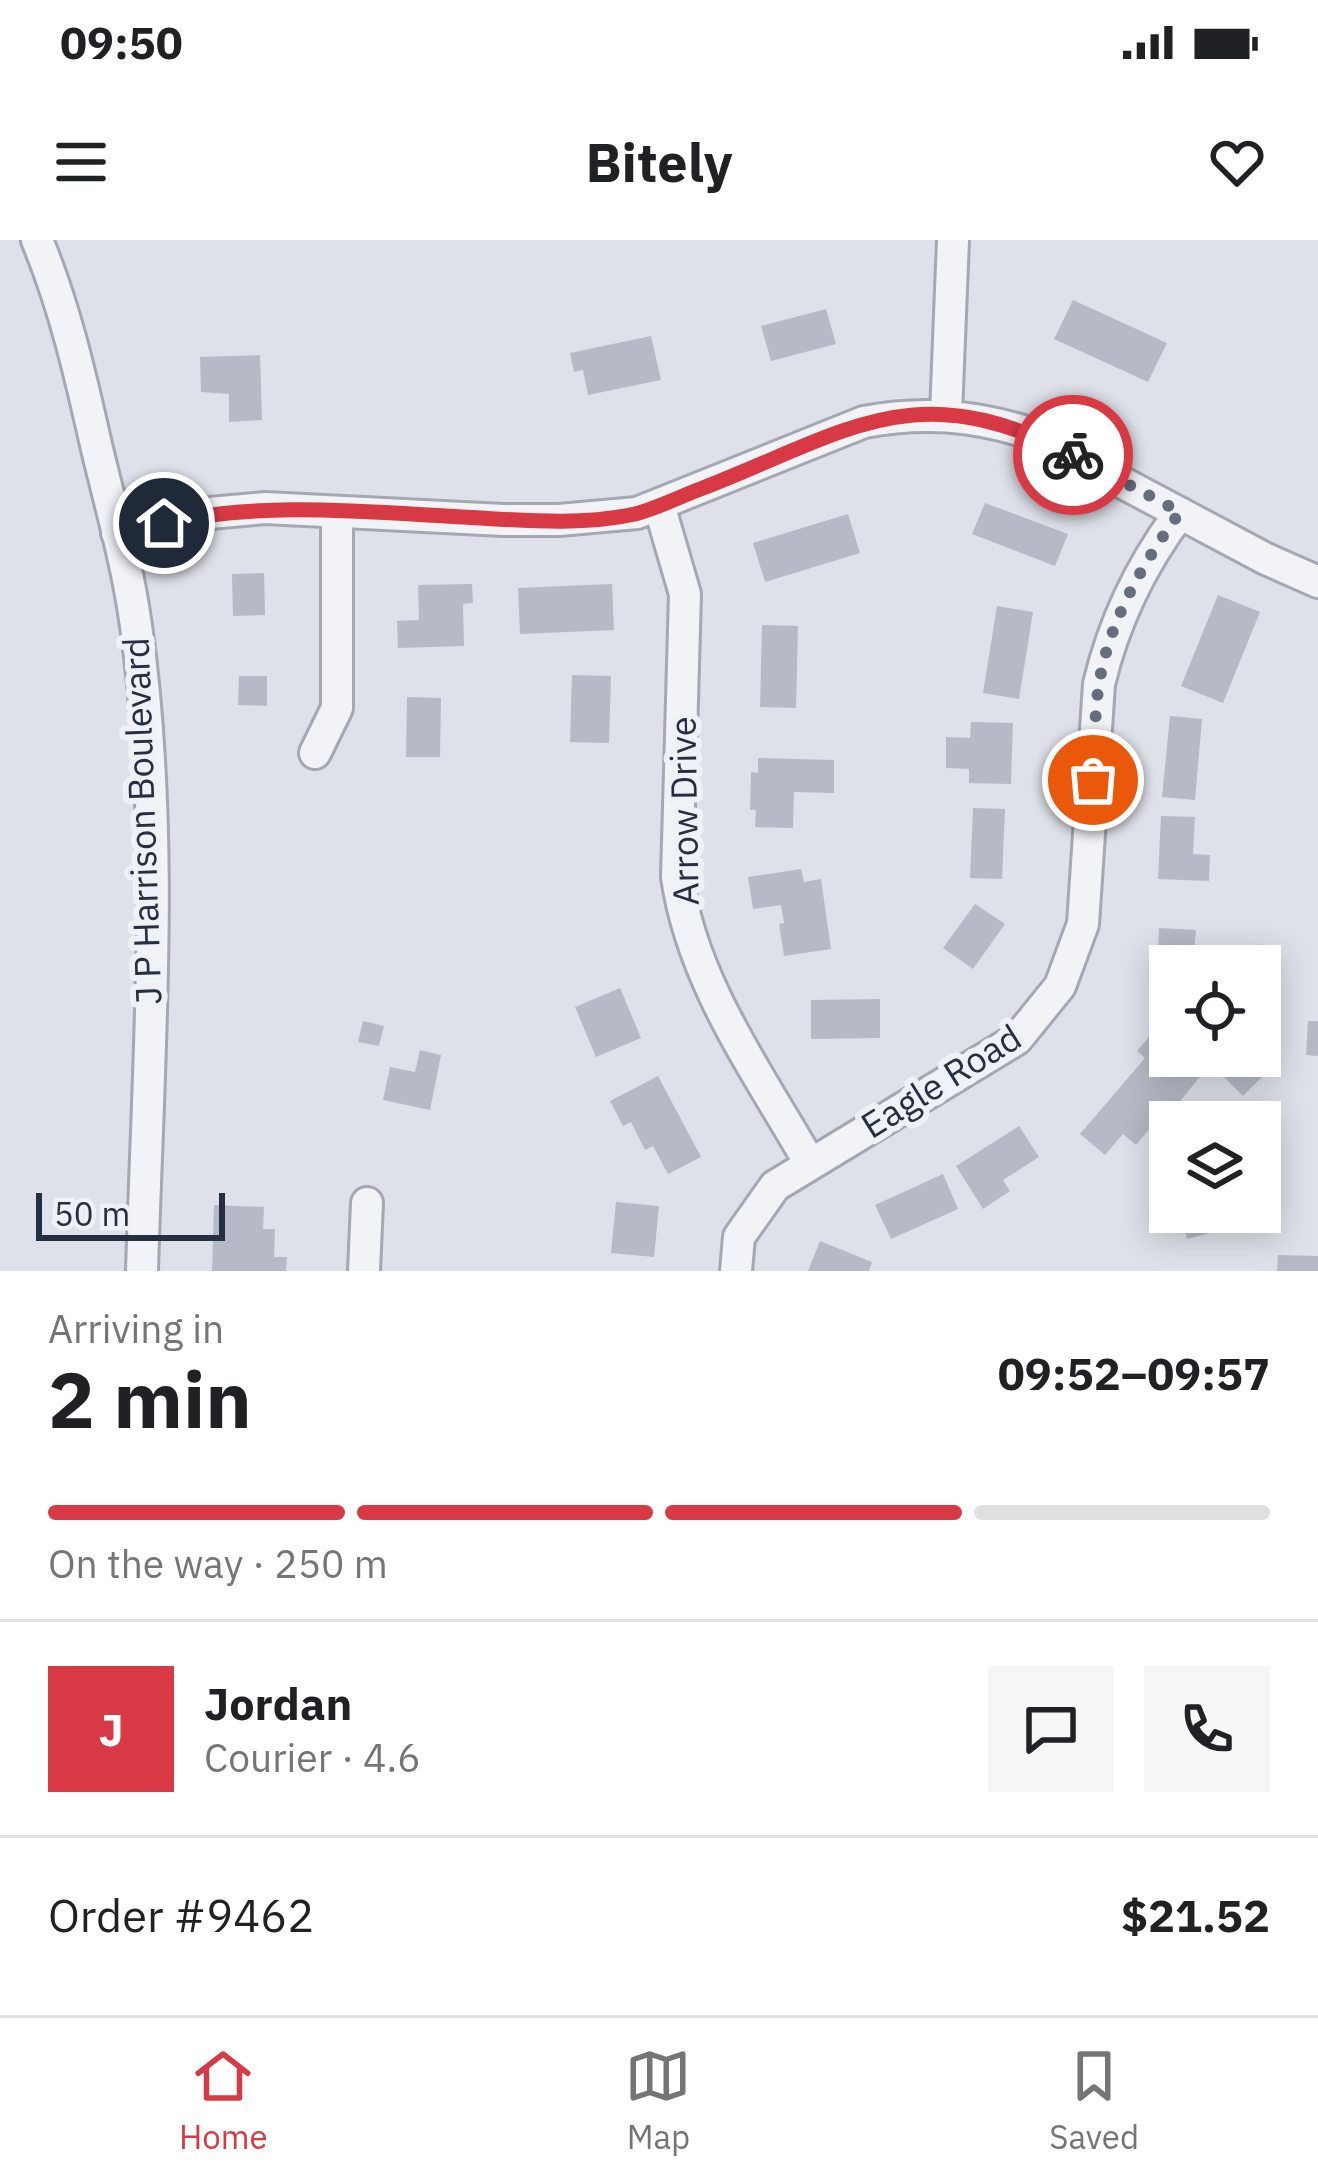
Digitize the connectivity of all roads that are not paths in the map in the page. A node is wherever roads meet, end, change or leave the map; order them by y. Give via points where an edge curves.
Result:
1 (37, 240) edge
2 (953, 240) edge
3 (946, 414) junction
4 (659, 505) junction
5 (337, 512) junction
6 (1180, 512) junction
7 (117, 532) junction
8 (1318, 582) edge
9 (315, 753) dead end
10 (809, 1162) junction
11 (367, 1203) dead end
12 (142, 1271) edge
13 (364, 1271) edge
14 (736, 1271) edge

1 - 7 street, J P Harrison Boulevard via 56,284
2 - 3 street
3 - 4 street via 864,422
3 - 6 street via 1030,433
4 - 5 street via 560,520
4 - 10 street, Arrow Drive via 685,594 681,904 712,992
5 - 7 street via 210,512
5 - 9 street via 337,708
6 - 8 street
6 - 10 street, Eagle Road via 1134,584 1102,671 1083,923 1060,986 1017,1039
7 - 12 street, J P Harrison Boulevard via 147,731
10 - 14 street, Eagle Road via 747,1220
11 - 13 street

